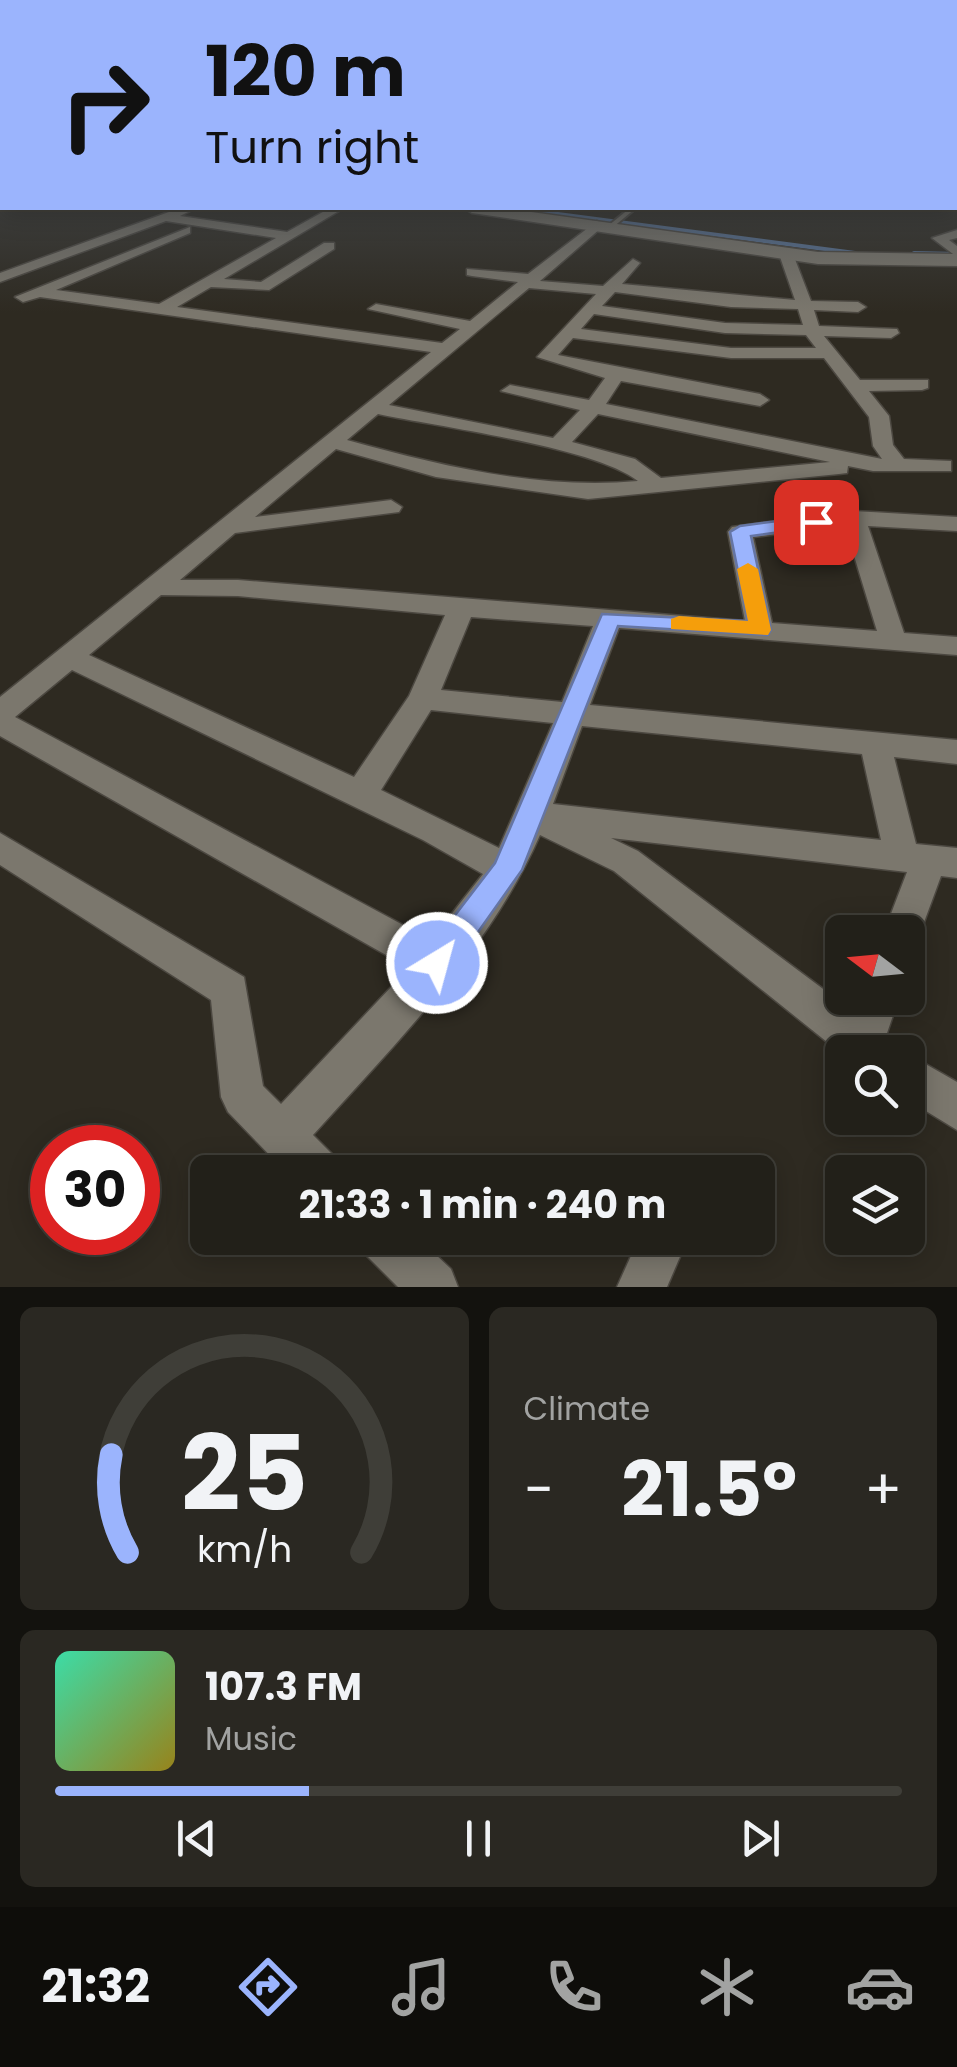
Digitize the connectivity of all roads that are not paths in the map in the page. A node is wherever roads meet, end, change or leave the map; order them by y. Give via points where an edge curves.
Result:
1 (185, 210) edge
2 (334, 210) edge
3 (489, 210) edge
4 (630, 210) edge
5 (167, 218) junction
6 (200, 223) junction
7 (610, 224) junction
8 (287, 236) junction
9 (329, 246) dead end
10 (955, 249) edge
11 (786, 254) junction
12 (633, 264) dead end
13 (472, 272) dead end
14 (0, 278) edge
15 (532, 281) junction
16 (210, 282) junction
17 (610, 289) junction
18 (18, 296) edge
19 (804, 305) junction
20 (858, 306) dead end
21 (164, 308) junction
22 (376, 309) dead end
23 (591, 309) junction
24 (478, 326) junction
25 (568, 332) junction
26 (813, 332) junction
27 (891, 334) dead end
28 (447, 349) junction
29 (829, 353) junction
30 (616, 375) junction
31 (922, 384) dead end
32 (857, 386) junction
33 (510, 391) dead end
34 (760, 400) dead end
35 (594, 406) junction
36 (374, 408) junction
37 (332, 442) junction
38 (558, 445) junction
39 (873, 466) junction
40 (898, 466) junction
41 (942, 466) dead end
42 (653, 482) junction
43 (391, 507) dead end
44 (854, 518) junction
45 (957, 524) edge
46 (227, 527) junction
47 (154, 587) junction
48 (462, 608) junction
49 (610, 619) junction
50 (760, 630) junction
51 (893, 640) junction
52 (957, 646) edge
53 (69, 657) junction
54 (423, 699) junction
55 (0, 713) edge
56 (574, 714) junction
57 (0, 722) edge
58 (874, 742) junction
59 (957, 752) edge
60 (360, 794) junction
61 (532, 815) junction
62 (0, 847) edge
63 (930, 860) edge
64 (507, 870) junction
65 (909, 915) edge
66 (437, 963) junction
67 (851, 1035) edge
68 (925, 1086) edge
69 (957, 1108) edge
70 (282, 1136) junction
71 (301, 1155) edge
72 (401, 1255) edge
73 (656, 1255) edge
74 (433, 1287) edge
75 (642, 1287) edge

1 - 5 street
2 - 8 street
3 - 7 street
4 - 7 lane
5 - 6 street
5 - 14 street
6 - 8 street
6 - 18 street
7 - 11 street
7 - 15 street
8 - 16 street
9 - 16 street via 264,288
10 - 11 street
11 - 19 street
12 - 17 street
13 - 15 street
15 - 17 street
15 - 24 street
16 - 21 street
17 - 19 street
17 - 23 street
18 - 21 street
19 - 20 street
19 - 26 street
21 - 28 street
22 - 24 street
23 - 25 street
23 - 26 street via 725,328
24 - 28 street
25 - 29 street via 731,354
25 - 30 street via 548,360
26 - 27 street
26 - 29 street
28 - 36 street
29 - 32 street
30 - 34 street
30 - 35 street
31 - 32 street
32 - 40 street via 880,416 883,446
33 - 35 street
35 - 38 street
35 - 39 street
36 - 37 street
36 - 38 street
37 - 42 street via 436,471 558,489 588,492
37 - 46 street
38 - 42 street via 628,463
39 - 40 street
39 - 42 street
40 - 41 street
43 - 46 street
44 - 45 street
44 - 50 street via 740,532
44 - 51 street
46 - 47 street
47 - 48 street
47 - 53 street
48 - 49 street
48 - 54 street
49 - 50 street
49 - 56 street
50 - 51 street
51 - 52 street
53 - 55 street
53 - 60 street
54 - 56 street
54 - 60 street
56 - 58 street
56 - 61 street
57 - 66 street
58 - 59 street
58 - 63 street
60 - 64 street
61 - 63 street
61 - 64 street
61 - 67 street via 626,861
62 - 70 street via 230,990 243,1097
63 - 65 street
64 - 66 street
66 - 70 street
68 - 69 street
70 - 71 street
72 - 74 street
73 - 75 street

